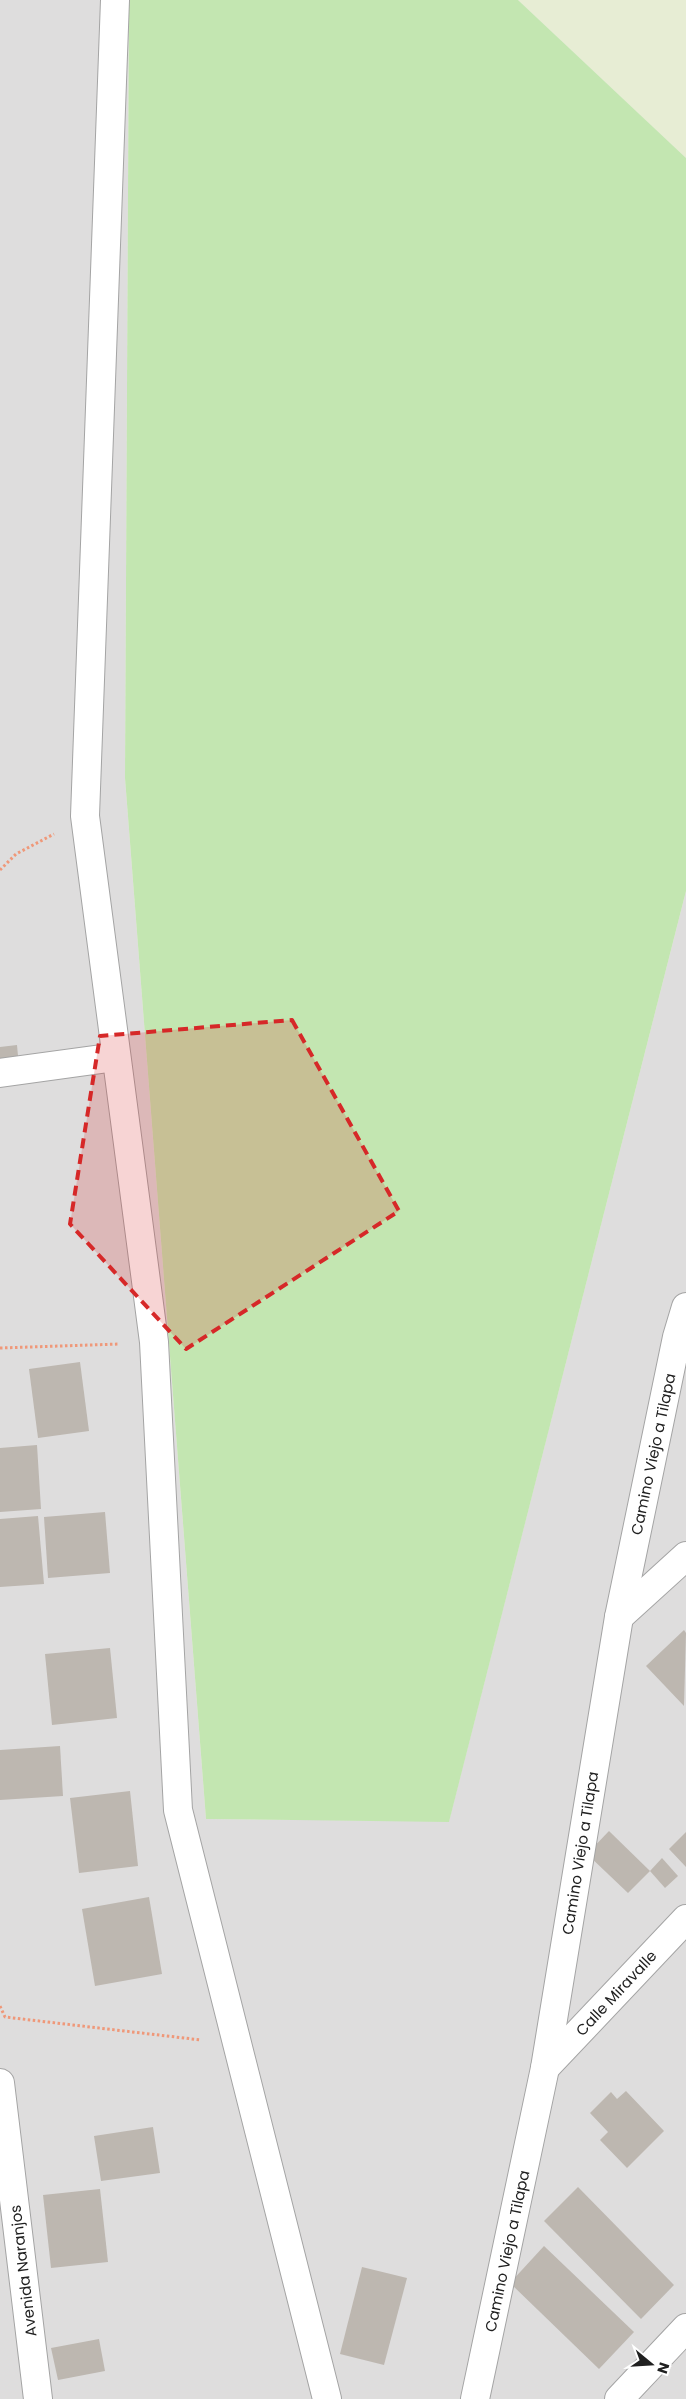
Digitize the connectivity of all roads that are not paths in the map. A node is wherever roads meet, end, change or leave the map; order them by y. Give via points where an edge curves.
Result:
1 (115, 0) edge
2 (116, 1057) junction
3 (0, 1073) edge
4 (686, 1306) edge
5 (686, 1556) edge
6 (619, 1617) junction
7 (686, 1919) edge
8 (545, 2068) junction
9 (0, 2083) edge
10 (686, 2328) edge
11 (38, 2399) edge
12 (327, 2399) edge
13 (475, 2399) edge
14 (619, 2399) edge

1 - 2 street via 85,816
2 - 3 street
2 - 12 street via 154,1342 178,1810
4 - 6 street, Camino Viejo a Tilapa
5 - 6 street
6 - 8 street, Camino Viejo a Tilapa
7 - 8 street, Calle Miravalle
8 - 13 street, Camino Viejo a Tilapa
9 - 11 street, Avenida Naranjos
10 - 14 street

